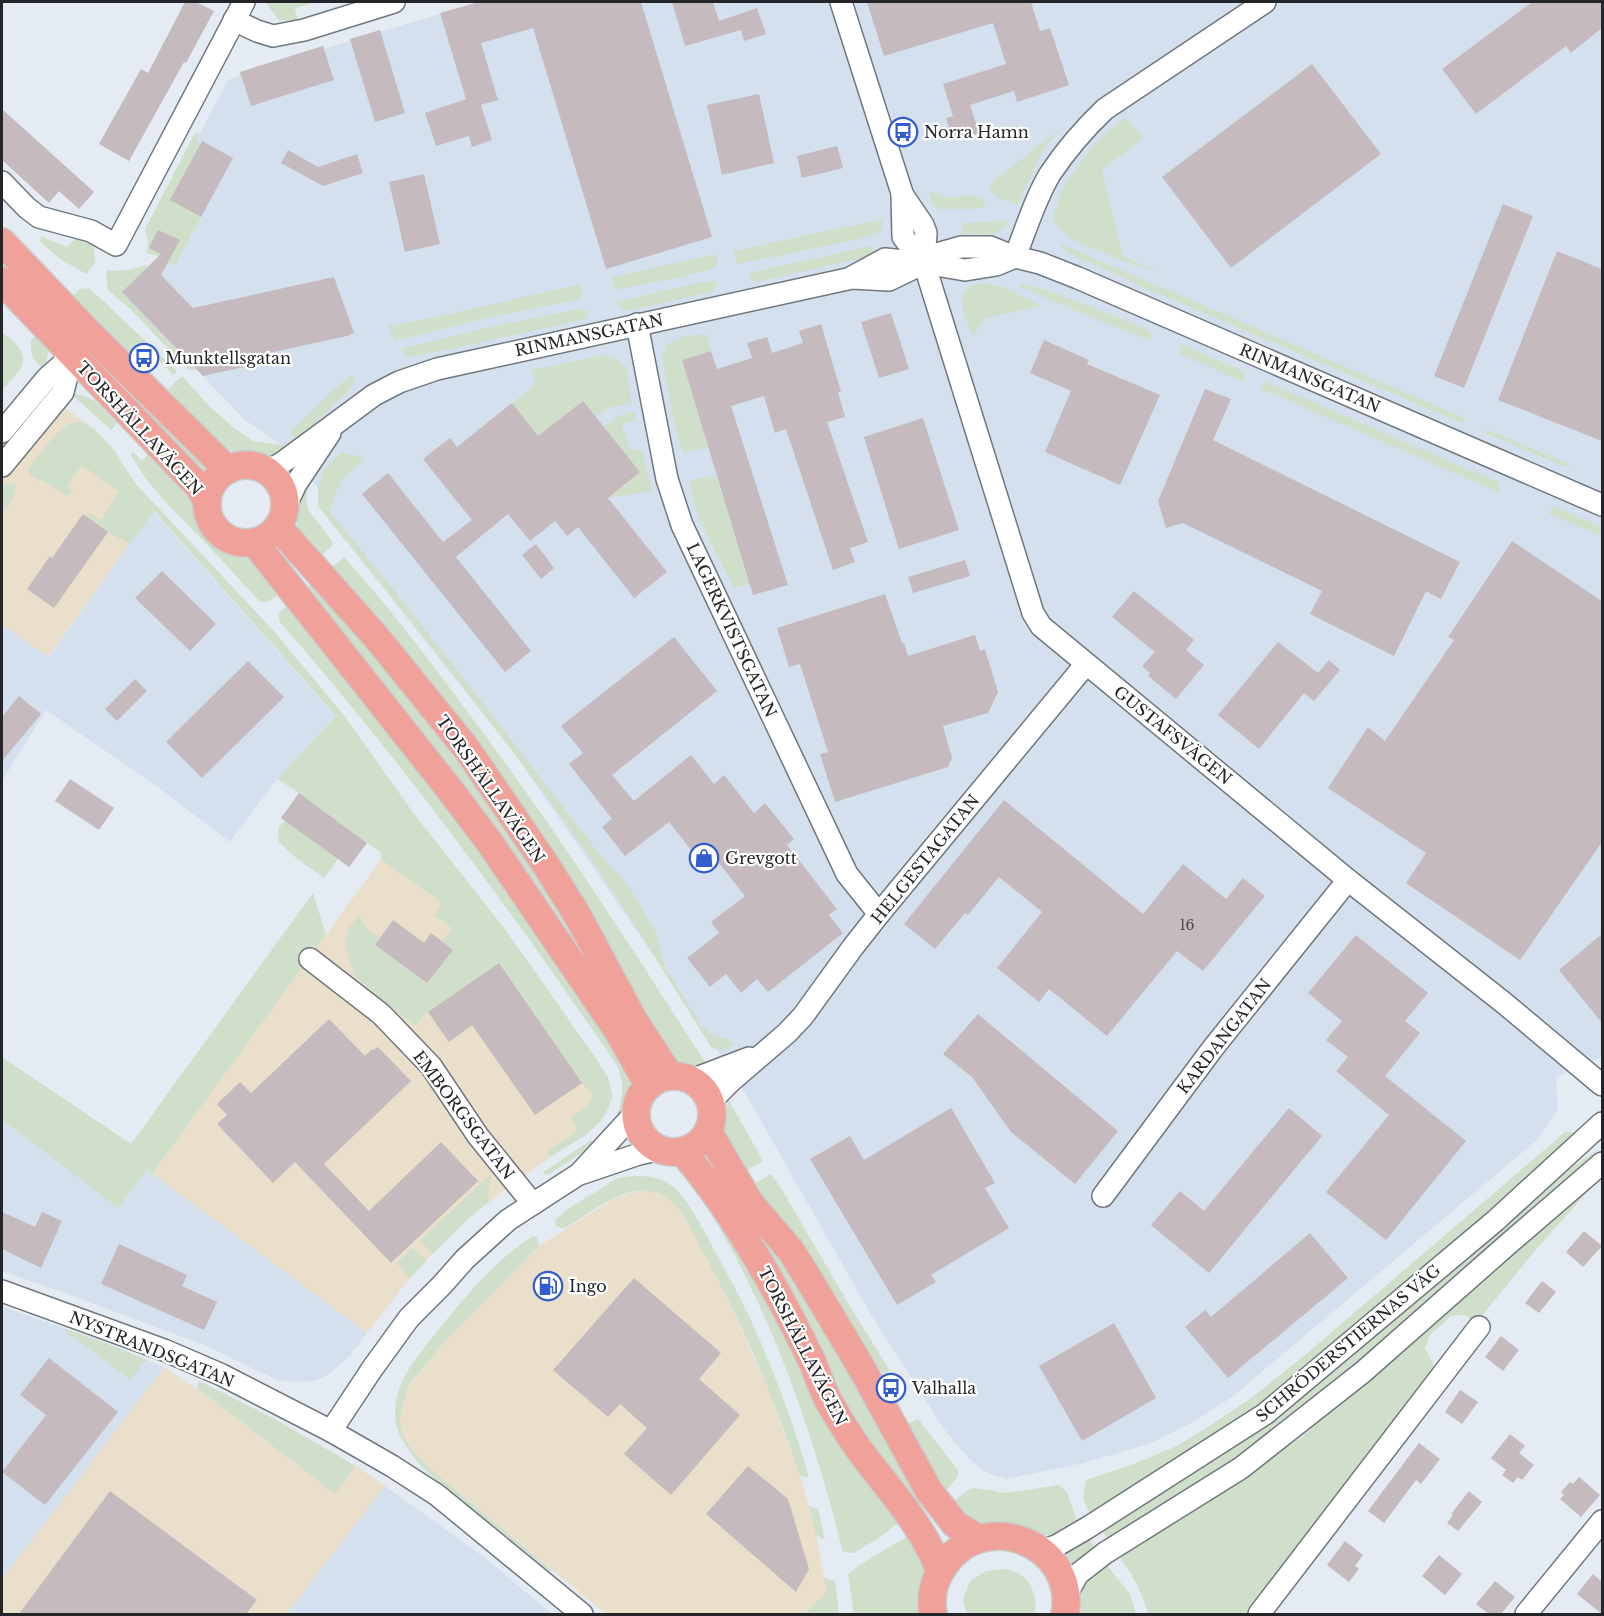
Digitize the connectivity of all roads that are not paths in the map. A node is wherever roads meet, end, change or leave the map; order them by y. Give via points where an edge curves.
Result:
1 (394, 2) edge
2 (841, 2) edge
3 (1265, 2) edge
4 (239, 11) edge
5 (2, 182) edge
6 (2, 242) edge
7 (1015, 257) junction
8 (924, 263) junction
9 (2, 281) edge
10 (637, 324) junction
11 (91, 335) junction
12 (73, 356) junction
13 (338, 422) junction
14 (2, 430) edge
15 (2, 464) edge
16 (263, 469) junction
17 (228, 470) junction
18 (207, 501) junction
19 (1602, 505) edge
20 (282, 517) junction
21 (254, 542) junction
22 (1086, 664) junction
23 (1348, 880) junction
24 (879, 914) junction
25 (310, 959) dead end
26 (764, 1052) junction
27 (670, 1081) junction
28 (1602, 1085) edge
29 (710, 1102) junction
30 (636, 1112) junction
31 (1602, 1123) edge
32 (708, 1131) junction
33 (671, 1150) junction
34 (1602, 1163) edge
35 (579, 1174) junction
36 (1102, 1196) dead end
37 (533, 1204) junction
38 (2, 1291) edge
39 (1479, 1327) dead end
40 (331, 1431) junction
41 (1602, 1521) edge
42 (979, 1539) junction
43 (1041, 1551) junction
44 (939, 1572) junction
45 (1066, 1608) edge
46 (582, 1614) edge
47 (933, 1614) edge
48 (1259, 1614) edge
49 (1526, 1614) edge

1 - 4 street via 273,36 257,31
2 - 8 street, GUSTAFSVÄGEN via 902,193 903,237
3 - 7 street via 1105,110 1083,130 1046,182
4 - 5 street via 116,245 91,231 39,217
6 - 11 main road, TORSHÄLLAVÄGEN
7 - 8 street, RINMANSGATAN via 990,247 960,246
7 - 19 street, RINMANSGATAN via 1078,278
8 - 10 street, RINMANSGATAN via 885,259 852,278
8 - 22 street, GUSTAFSVÄGEN via 1033,613 1041,626
9 - 12 main road, TORSHÄLLAVÄGEN
10 - 13 street, RINMANSGATAN via 437,369 374,395
10 - 24 street, LAGERKVISTSGATAN via 668,479 682,525 847,873
11 - 12 main road, TORSHÄLLAVÄGEN
11 - 17 main road, TORSHÄLLAVÄGEN
12 - 18 main road, TORSHÄLLAVÄGEN via 199,487
13 - 16 street, RINMANSGATAN via 281,463
13 - 20 street, RINMANSGATAN via 296,484
14 - 15 street via 47,378 72,356 63,392
16 - 17 main road via 249,465
16 - 20 main road via 280,484 285,499
17 - 18 main road via 215,481
18 - 21 main road via 213,524 223,535 236,542
20 - 21 main road via 266,538
20 - 27 main road, TORSHÄLLAVÄGEN via 466,748 512,814 579,918
21 - 27 main road, TORSHÄLLAVÄGEN via 490,843 618,1031
22 - 23 street, GUSTAFSVÄGEN
22 - 24 street, HELGESTAGATAN
23 - 28 street, GUSTAFSVÄGEN
23 - 36 street, KARDANGATAN via 1213,1048
24 - 26 street, HELGESTAGATAN via 803,1016
25 - 37 street, EMBORGSGATAN via 381,1014 431,1066 478,1136
26 - 27 street, HELGESTAGATAN
26 - 29 street, HELGESTAGATAN
27 - 29 main road via 698,1084
27 - 30 main road via 639,1099
29 - 32 main road
30 - 33 main road via 638,1127 653,1146
30 - 35 street
31 - 43 street, SCHRÖDERSTIERNAS VÄG via 1495,1221 1265,1414 1087,1528
32 - 33 main road via 696,1145
32 - 42 main road, TORSHÄLLAVÄGEN via 750,1203 791,1251 812,1283 929,1491 955,1524
33 - 35 street via 639,1154
33 - 44 main road, TORSHÄLLAVÄGEN via 700,1173 755,1254 812,1360 829,1403 915,1525 933,1553
34 - 45 street, SCHRÖDERSTIERNAS VÄG via 1363,1372 1241,1468 1078,1574
35 - 37 street
37 - 40 street via 508,1220 465,1259 408,1318
38 - 40 street, NYSTRANDSGATAN via 164,1350
39 - 48 street
40 - 46 street, NYSTRANDSGATAN via 437,1496
41 - 49 street
42 - 43 main road via 1018,1538
42 - 44 main road via 956,1552
43 - 45 main road via 1058,1571
44 - 47 main road via 932,1597

